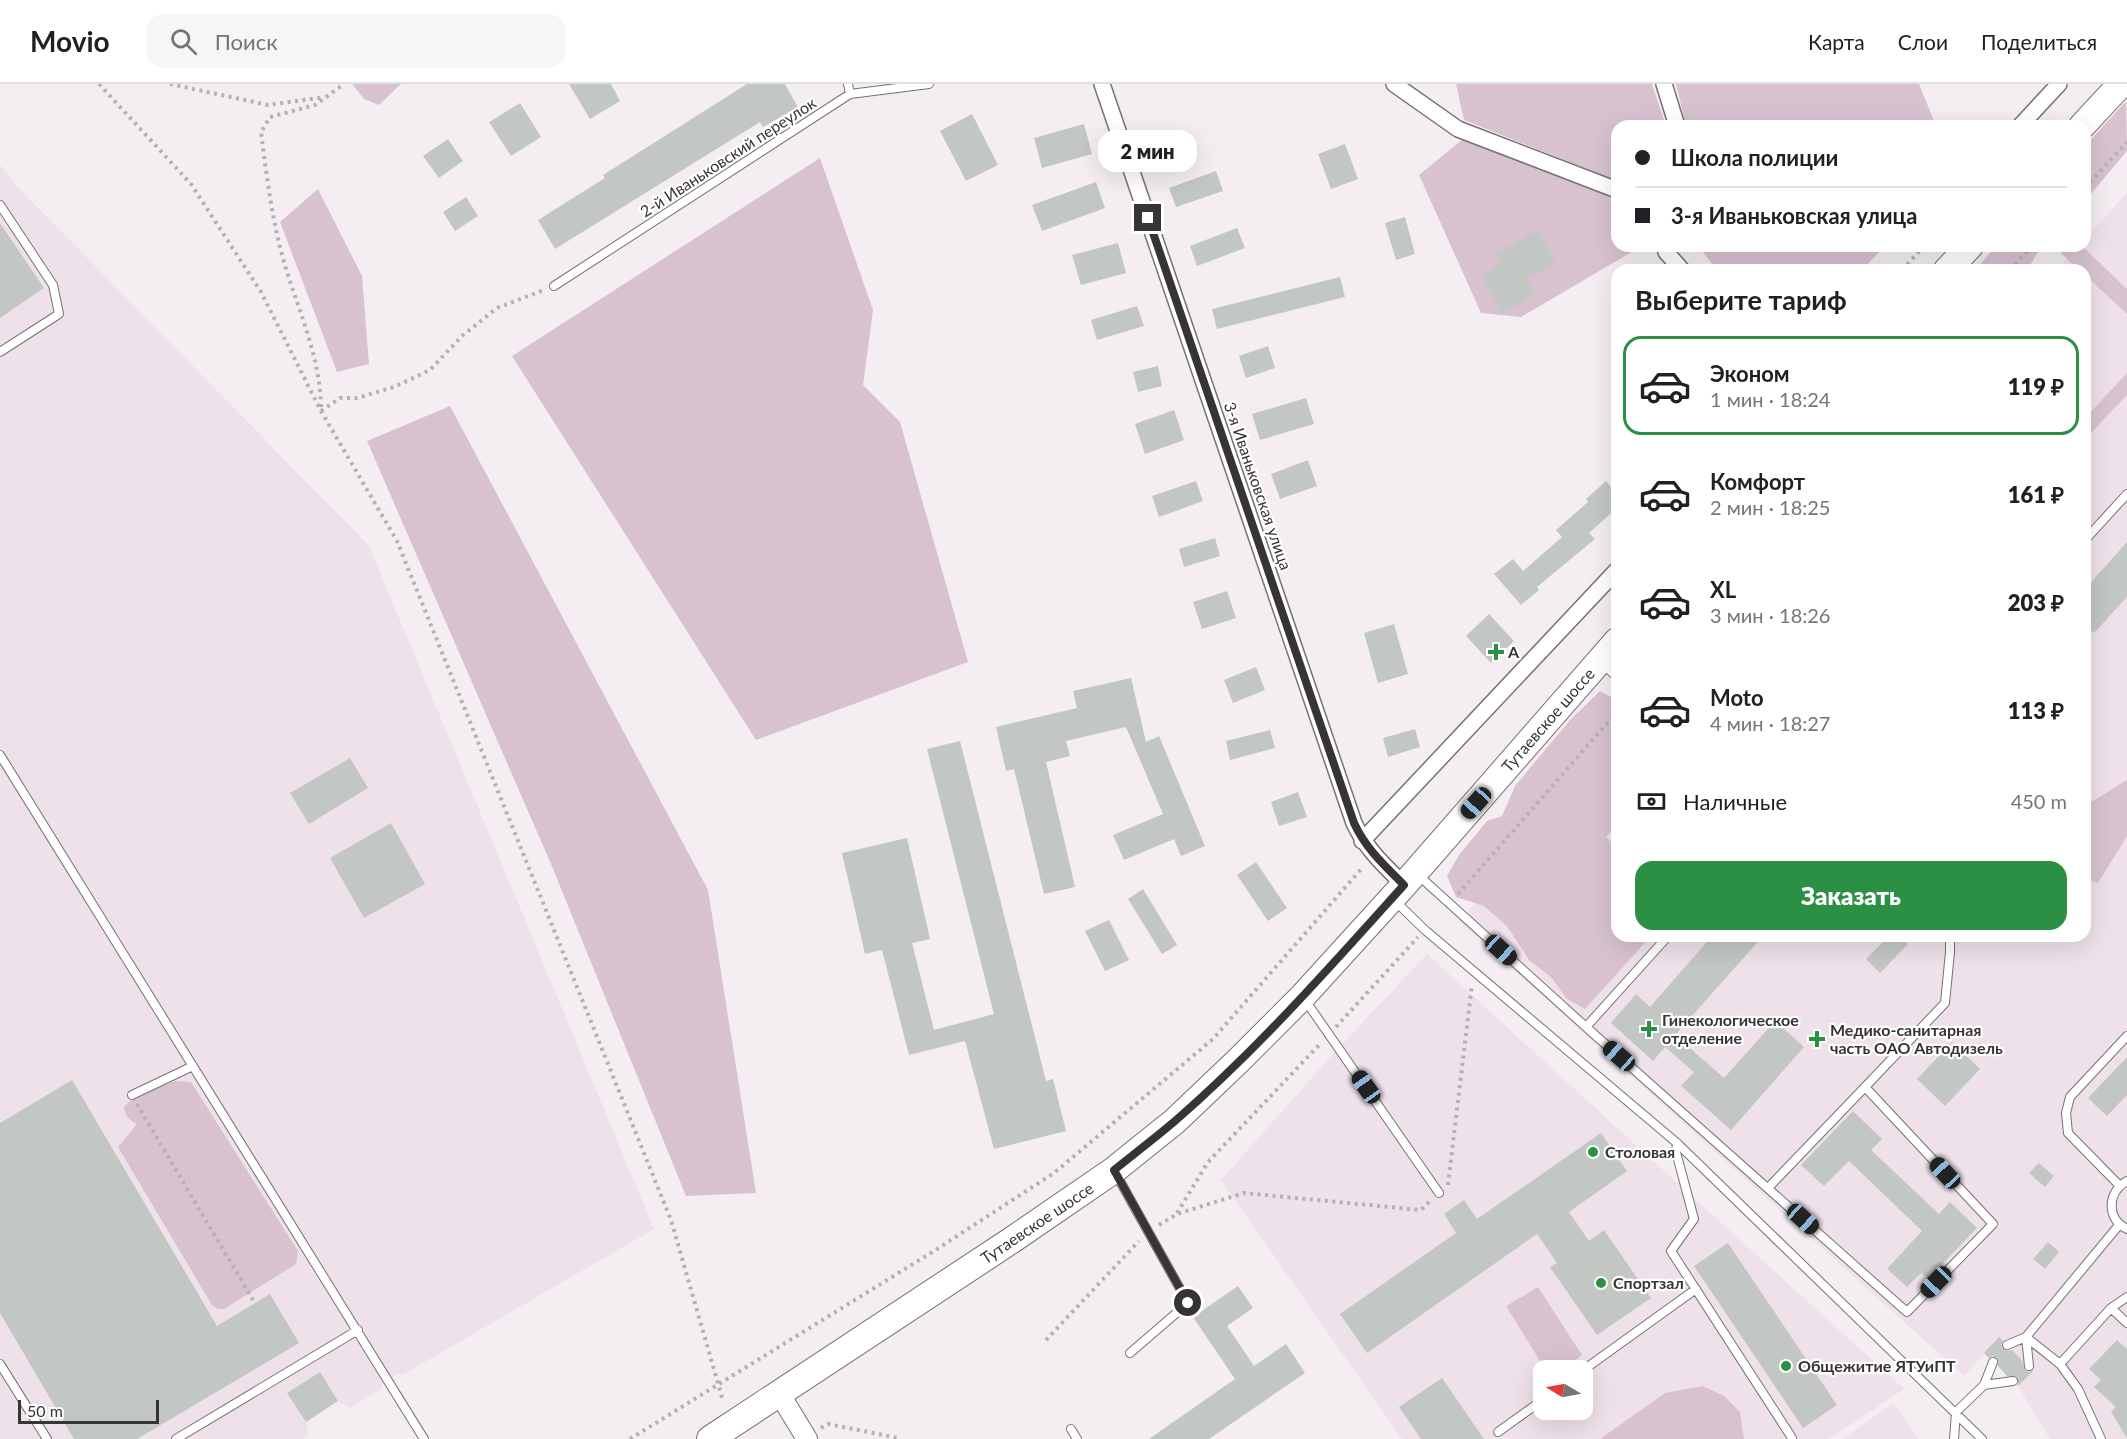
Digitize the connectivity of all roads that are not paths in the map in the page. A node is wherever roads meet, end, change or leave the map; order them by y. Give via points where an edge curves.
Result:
1 (848, 84) edge
2 (929, 84) edge
3 (1102, 84) edge
4 (1394, 84) edge
5 (1664, 84) edge
6 (2060, 84) edge
7 (2122, 86) edge
8 (850, 94) junction
9 (1675, 120) edge
10 (2026, 120) edge
11 (2088, 120) edge
12 (1611, 188) edge
13 (1, 209) edge
14 (1666, 252) edge
15 (1964, 252) edge
16 (1677, 264) edge
17 (1953, 264) edge
18 (554, 286) road end
19 (0, 352) edge
20 (2127, 494) edge
21 (2091, 533) edge
22 (1611, 576) edge
23 (1608, 669) edge
24 (0, 755) edge
25 (1362, 841) junction
26 (1404, 885) junction
27 (1663, 942) edge
28 (1950, 942) edge
29 (1302, 997) junction
30 (1586, 1027) junction
31 (2127, 1036) edge
32 (193, 1066) junction
33 (1865, 1087) junction
34 (132, 1095) road end
35 (1677, 1143) junction
36 (1114, 1170) junction
37 (2127, 1180) edge
38 (2119, 1185) junction
39 (1768, 1188) junction
40 (1439, 1193) road end
41 (2119, 1225) junction
42 (2127, 1229) edge
43 (1696, 1290) junction
44 (2127, 1297) edge
45 (2111, 1308) junction
46 (2127, 1323) edge
47 (358, 1330) junction
48 (2026, 1337) junction
49 (2007, 1345) dead end
50 (1130, 1353) dead end
51 (1993, 1362) dead end
52 (1593, 1363) edge
53 (0, 1364) edge
54 (2060, 1364) junction
55 (2029, 1366) dead end
56 (2013, 1381) dead end
57 (1984, 1385) junction
58 (779, 1393) junction
59 (1533, 1407) edge
60 (1956, 1412) junction
61 (1071, 1430) dead end
62 (1498, 1432) dead end
63 (811, 1435) edge
64 (1792, 1438) edge
65 (47, 1439) edge
66 (176, 1439) edge
67 (424, 1439) edge
68 (710, 1439) edge
69 (1077, 1439) edge
70 (1954, 1439) edge
71 (1982, 1439) edge
72 (2101, 1439) edge

1 - 8 lane
2 - 8 lane, 2-й Иваньковский переулок
3 - 25 street, 3-я Иваньковская улица
4 - 12 street via 1458,129
5 - 9 street
6 - 10 street
7 - 11 main road
8 - 18 lane, 2-й Иваньковский переулок
13 - 19 lane via 53,285 59,314
14 - 16 street
15 - 17 main road
20 - 21 lane
22 - 25 street
23 - 26 main road, Тутаевское шоссе
24 - 32 lane
25 - 26 street, 3-я Иваньковская улица
26 - 29 main road, Тутаевское шоссе
26 - 30 lane via 1450,903
26 - 35 lane via 1425,930
27 - 30 lane
28 - 33 lane via 1945,1003
29 - 36 main road, Тутаевское шоссе via 1175,1121
29 - 40 lane
30 - 39 lane
31 - 38 lane via 2070,1097 2066,1113 2068,1133
32 - 34 lane
32 - 47 lane
33 - 39 lane
33 - 39 lane via 1993,1224 1907,1312
35 - 43 lane via 1676,1152 1695,1219 1671,1251
35 - 60 lane
36 - 50 lane via 1188,1303
36 - 58 main road, Тутаевское шоссе
37 - 38 lane
38 - 41 lane via 2111,1200 2112,1216
41 - 42 lane
41 - 48 lane
43 - 52 lane
43 - 64 lane
44 - 45 lane
45 - 46 lane
45 - 54 lane
47 - 66 lane
47 - 67 lane
48 - 49 lane
48 - 54 lane
48 - 55 lane
51 - 57 lane
53 - 65 lane
54 - 72 lane via 2078,1389
56 - 57 lane
57 - 60 lane
58 - 63 street
58 - 68 main road, Тутаевское шоссе
59 - 62 lane
60 - 70 lane
60 - 71 lane
61 - 69 lane

